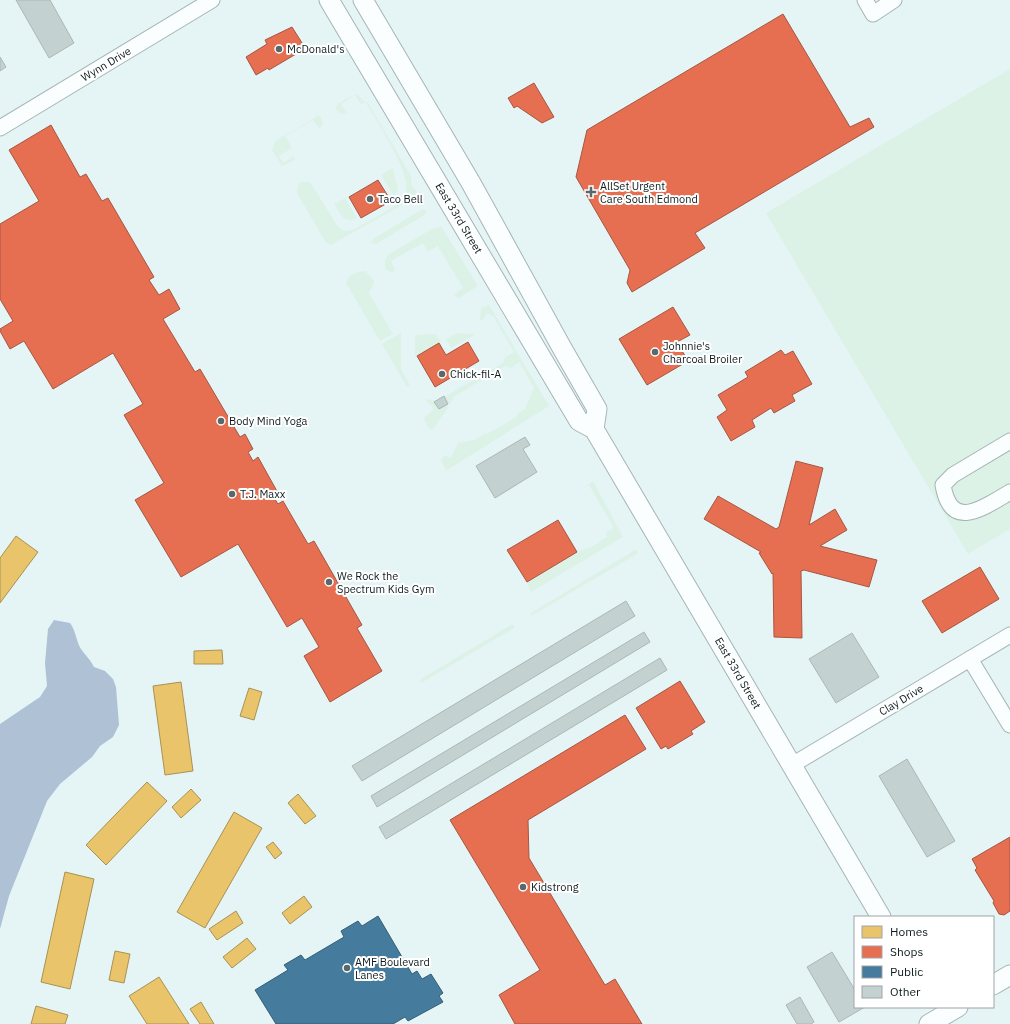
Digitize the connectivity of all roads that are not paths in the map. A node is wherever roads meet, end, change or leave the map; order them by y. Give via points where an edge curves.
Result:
1 (212, 0) edge
2 (330, 0) edge
3 (363, 0) edge
4 (865, 0) edge
5 (894, 0) edge
6 (0, 128) edge
7 (594, 429) junction
8 (1010, 441) edge
9 (1010, 492) edge
10 (1010, 635) edge
11 (970, 659) junction
12 (1010, 725) edge
13 (792, 765) junction
14 (881, 916) edge
15 (1010, 975) edge
16 (994, 984) edge
17 (956, 1008) edge
18 (938, 1018) edge

1 - 6 street, Wynn Drive
2 - 7 main road, East 33rd Street via 579,421
3 - 7 main road via 471,183 598,409
4 - 5 street via 873,14
7 - 13 main road, East 33rd Street
8 - 9 street via 953,475 943,485 945,499 957,512 970,514
10 - 11 street, Clay Drive
11 - 12 street
11 - 13 street, Clay Drive
13 - 14 main road, East 33rd Street
15 - 16 main road
17 - 18 main road

